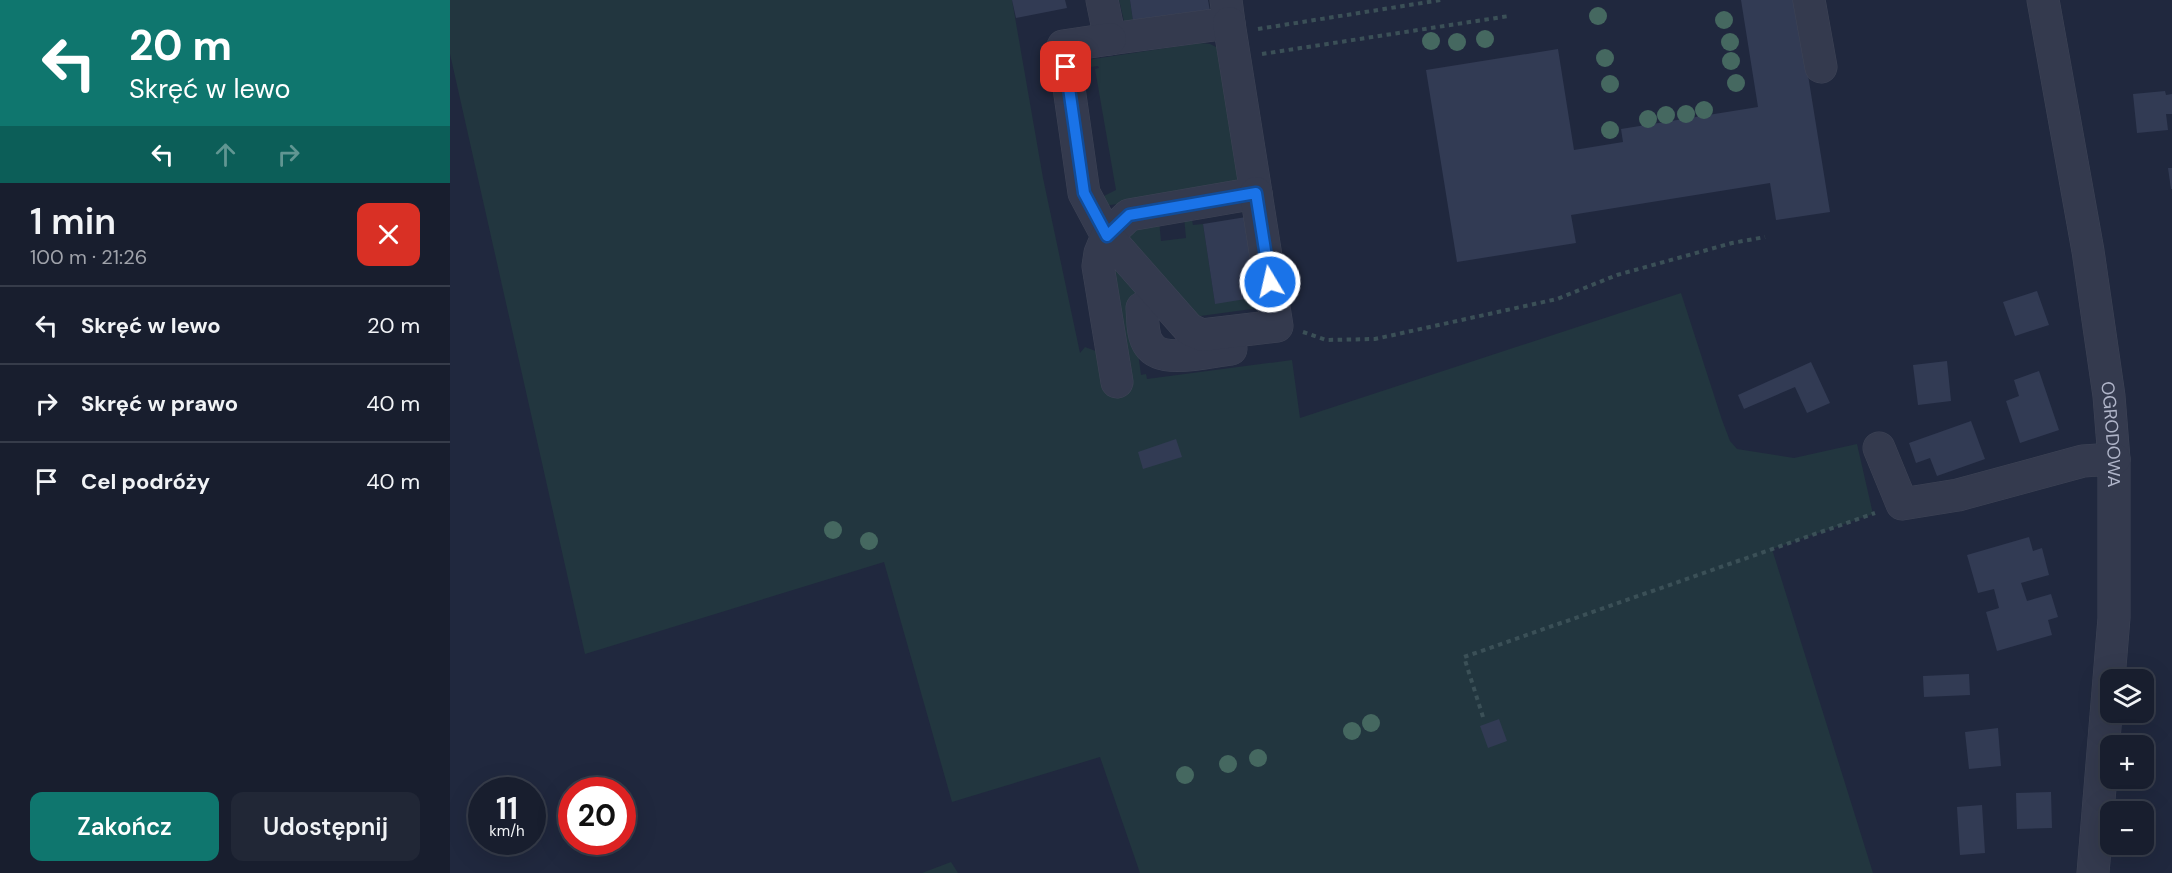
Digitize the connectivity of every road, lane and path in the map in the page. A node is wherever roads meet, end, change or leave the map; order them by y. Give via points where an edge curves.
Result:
1 (1102, 0) edge
2 (1440, 0) edge
3 (1809, 0) edge
4 (2043, 0) edge
5 (1509, 16) dead end
6 (1230, 29) edge
7 (1110, 39) junction
8 (1821, 67) dead end
9 (1256, 193) junction
10 (1107, 236) junction
11 (1765, 237) dead end
12 (1142, 308) dead end
13 (1283, 337) junction
14 (1117, 382) dead end
15 (1879, 448) dead end
16 (2114, 459) junction
17 (1902, 504) junction
18 (1483, 717) dead end
19 (2093, 873) edge

1 - 7 street
2 - 6 path
3 - 8 street
4 - 16 street, OGRODOWA via 2088,251
5 - 6 path
6 - 7 street
6 - 9 street
7 - 10 street via 1063,46 1084,193
9 - 10 street via 1129,215
9 - 13 street
10 - 13 street via 1195,333
10 - 14 street via 1098,266
11 - 13 path via 1626,272 1557,299 1375,339 1326,340 1292,325
12 - 13 street via 1149,346 1167,356
15 - 17 street
16 - 17 street via 2083,461 1958,495
16 - 19 street, OGRODOWA via 2114,618
17 - 18 path via 1464,657

